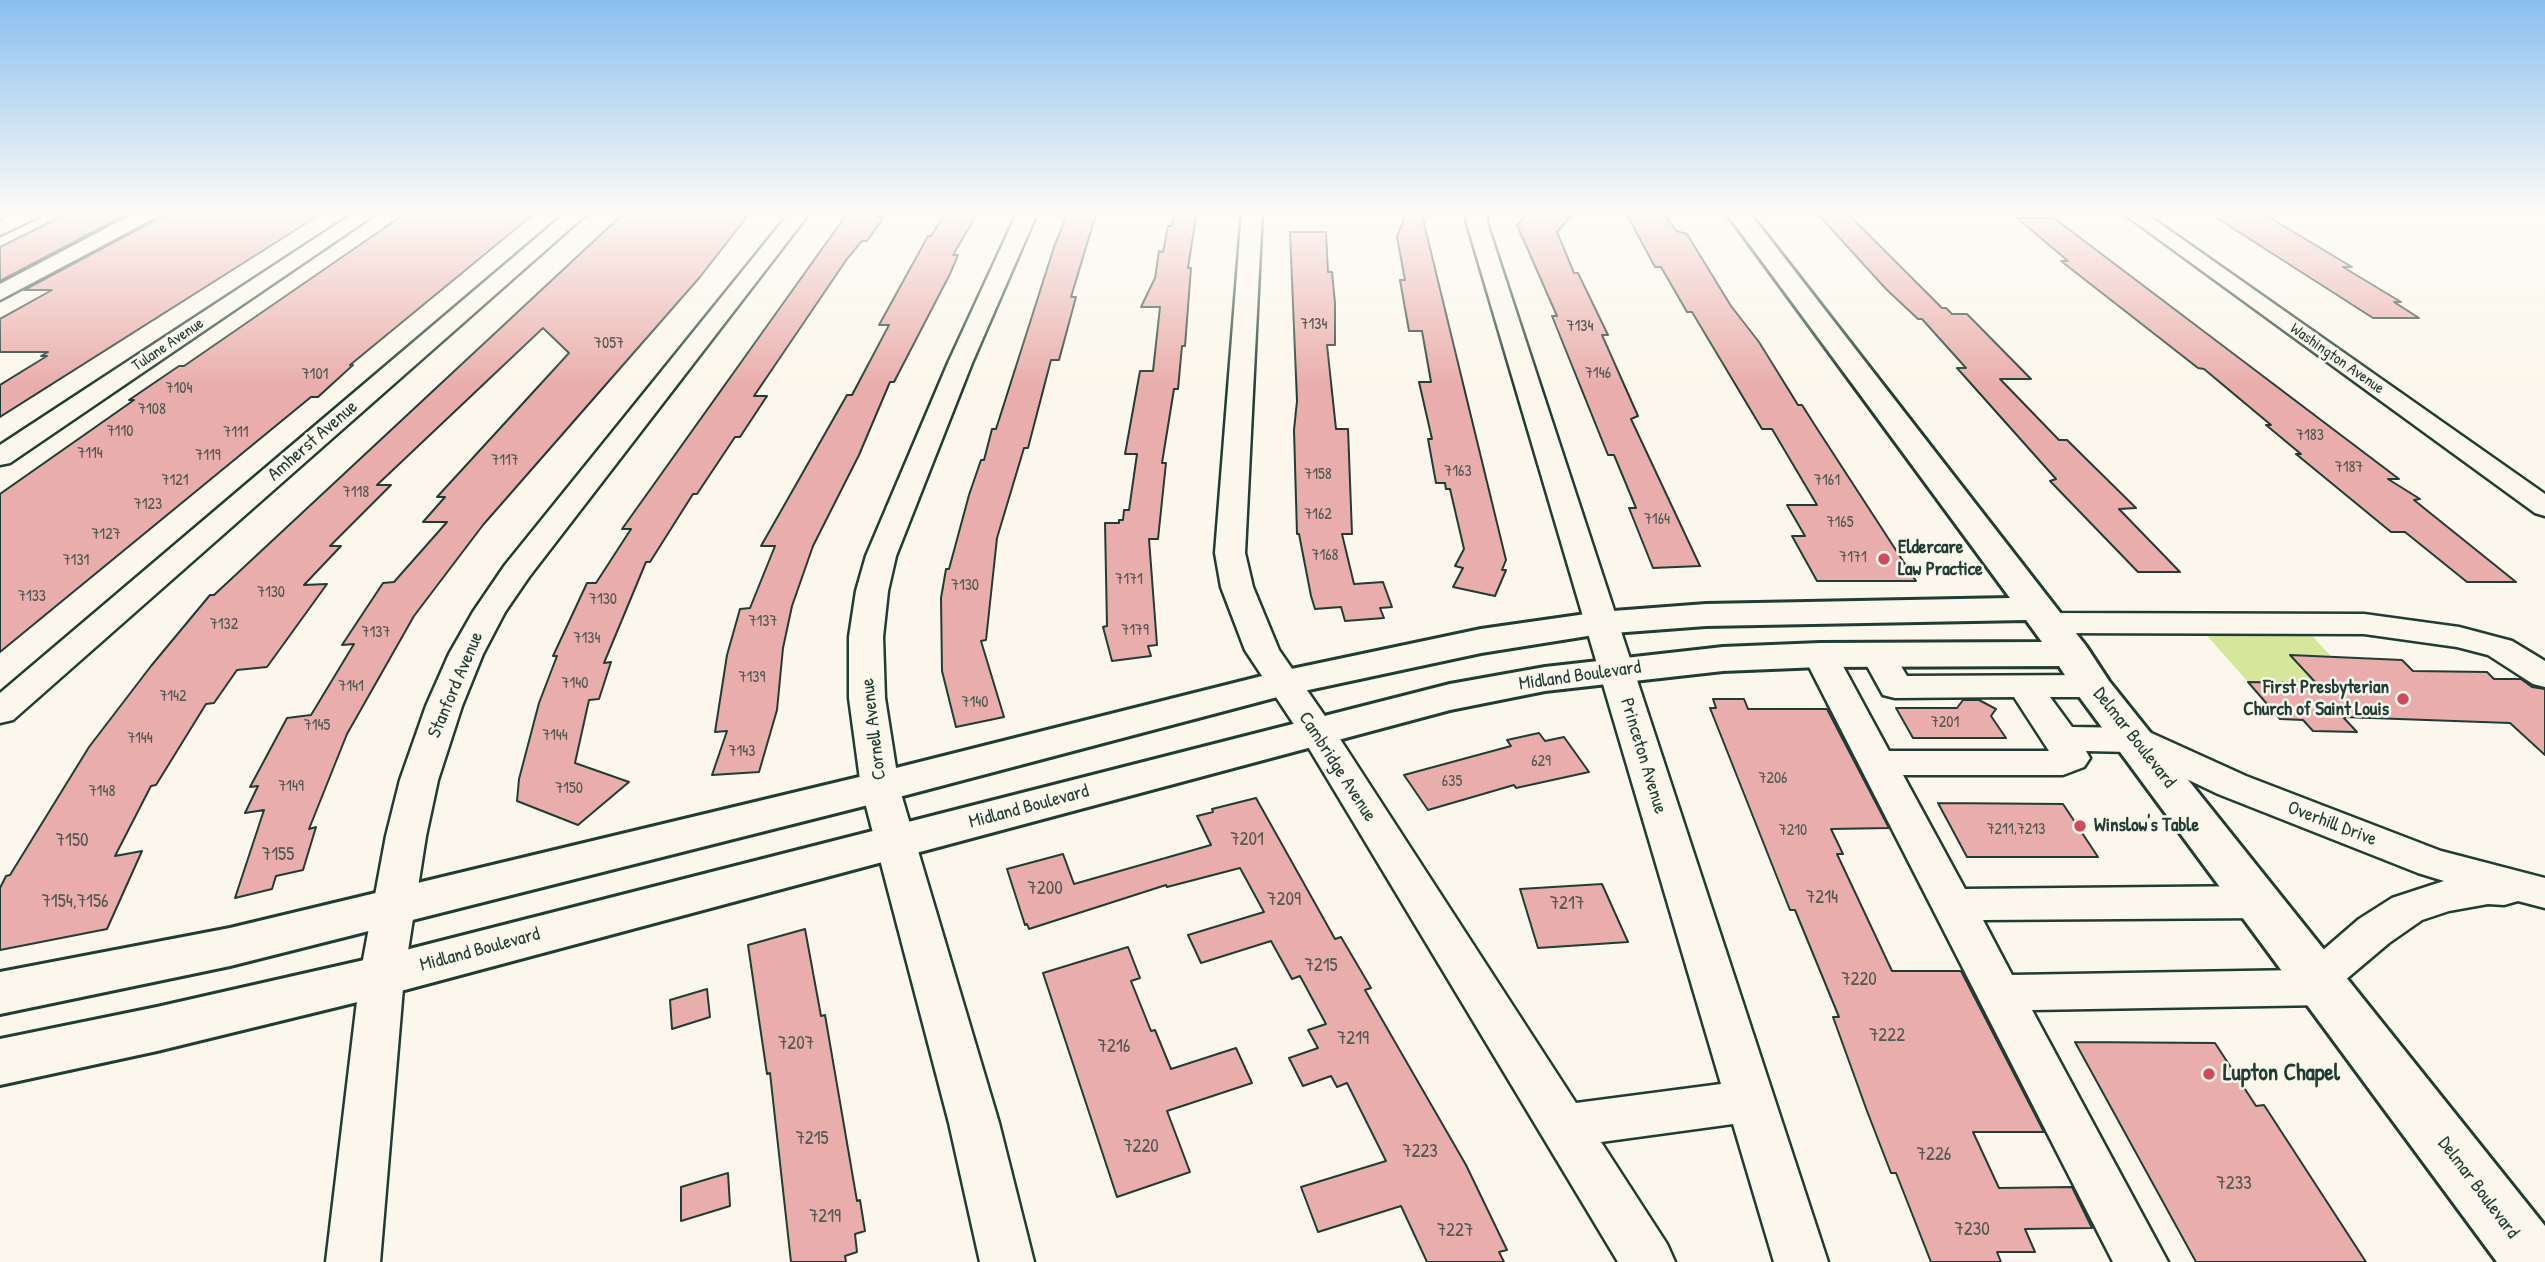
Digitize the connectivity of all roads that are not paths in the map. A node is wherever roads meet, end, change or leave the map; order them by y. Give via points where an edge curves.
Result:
1 (43, 270) edge
2 (281, 270) edge
3 (512, 270) edge
4 (755, 270) edge
5 (1002, 270) edge
6 (1248, 270) edge
7 (1492, 270) edge
8 (1780, 270) edge
9 (2213, 270) edge
10 (0, 293) edge
11 (0, 457) edge
12 (2545, 507) edge
13 (1600, 623) junction
14 (2062, 643) junction
15 (1820, 655) junction
16 (1878, 655) junction
17 (1616, 670) junction
18 (46, 672) junction
19 (2545, 676) edge
20 (1282, 683) junction
21 (2024, 686) junction
22 (0, 712) edge
23 (1316, 730) junction
24 (0, 736) edge
25 (2061, 739) junction
26 (2136, 740) junction
27 (1877, 763) junction
28 (880, 787) junction
29 (897, 842) junction
30 (2540, 892) edge
31 (2260, 902) junction
32 (396, 905) junction
33 (1952, 905) junction
34 (382, 976) junction
35 (2322, 982) junction
36 (0, 993) edge
37 (1999, 993) junction
38 (0, 1062) edge
39 (1751, 1101) junction
40 (1563, 1126) junction
41 (353, 1262) edge
42 (1007, 1262) edge
43 (1648, 1262) edge
44 (1801, 1262) edge
45 (2141, 1262) edge
46 (2535, 1262) edge

1 - 10 street
2 - 11 street, Tulane Avenue
3 - 18 street, Amherst Avenue
4 - 32 street, Stanford Avenue via 524,561 489,612 444,706 419,780
5 - 28 street, Cornell Avenue via 881,556 872,591 866,637 867,698
6 - 20 street, Cambridge Avenue via 1230,553 1252,626
7 - 13 street, Princeton Avenue
8 - 14 main road, Delmar Boulevard
9 - 12 street, Washington Avenue
13 - 14 main road via 1706,615
13 - 17 street, Princeton Avenue
13 - 20 main road via 1455,646
14 - 16 main road, Midland Boulevard
14 - 19 street via 2364,624 2490,645
14 - 21 street
14 - 26 main road, Delmar Boulevard
15 - 16 main road, Midland Boulevard
15 - 17 main road, Midland Boulevard
15 - 27 street
16 - 21 street via 1895,687
17 - 23 main road, Midland Boulevard via 1450,697
17 - 39 street, Princeton Avenue
18 - 22 street, Amherst Avenue
18 - 24 street, Amherst Avenue
20 - 23 street, Cambridge Avenue
20 - 28 main road
21 - 25 street
23 - 29 main road, Midland Boulevard
23 - 40 street, Cambridge Avenue
25 - 26 street
25 - 27 street via 2071,758 2063,763
26 - 30 street, Overhill Drive via 2232,785 2432,863
26 - 31 main road, Delmar Boulevard
27 - 33 street
28 - 29 street, Cornell Avenue
28 - 32 main road
29 - 34 main road, Midland Boulevard
29 - 42 street, Cornell Avenue
30 - 35 street, Overhill Drive via 2488,889 2407,909 2374,931
31 - 33 street
31 - 35 main road, Delmar Boulevard
32 - 34 street, Stanford Avenue
32 - 36 main road via 230,947
33 - 37 street
34 - 38 main road, Midland Boulevard
34 - 41 street, Stanford Avenue
35 - 37 street
35 - 46 main road, Delmar Boulevard
37 - 45 street
39 - 40 street
39 - 44 street, Princeton Avenue
40 - 43 street, Cambridge Avenue

